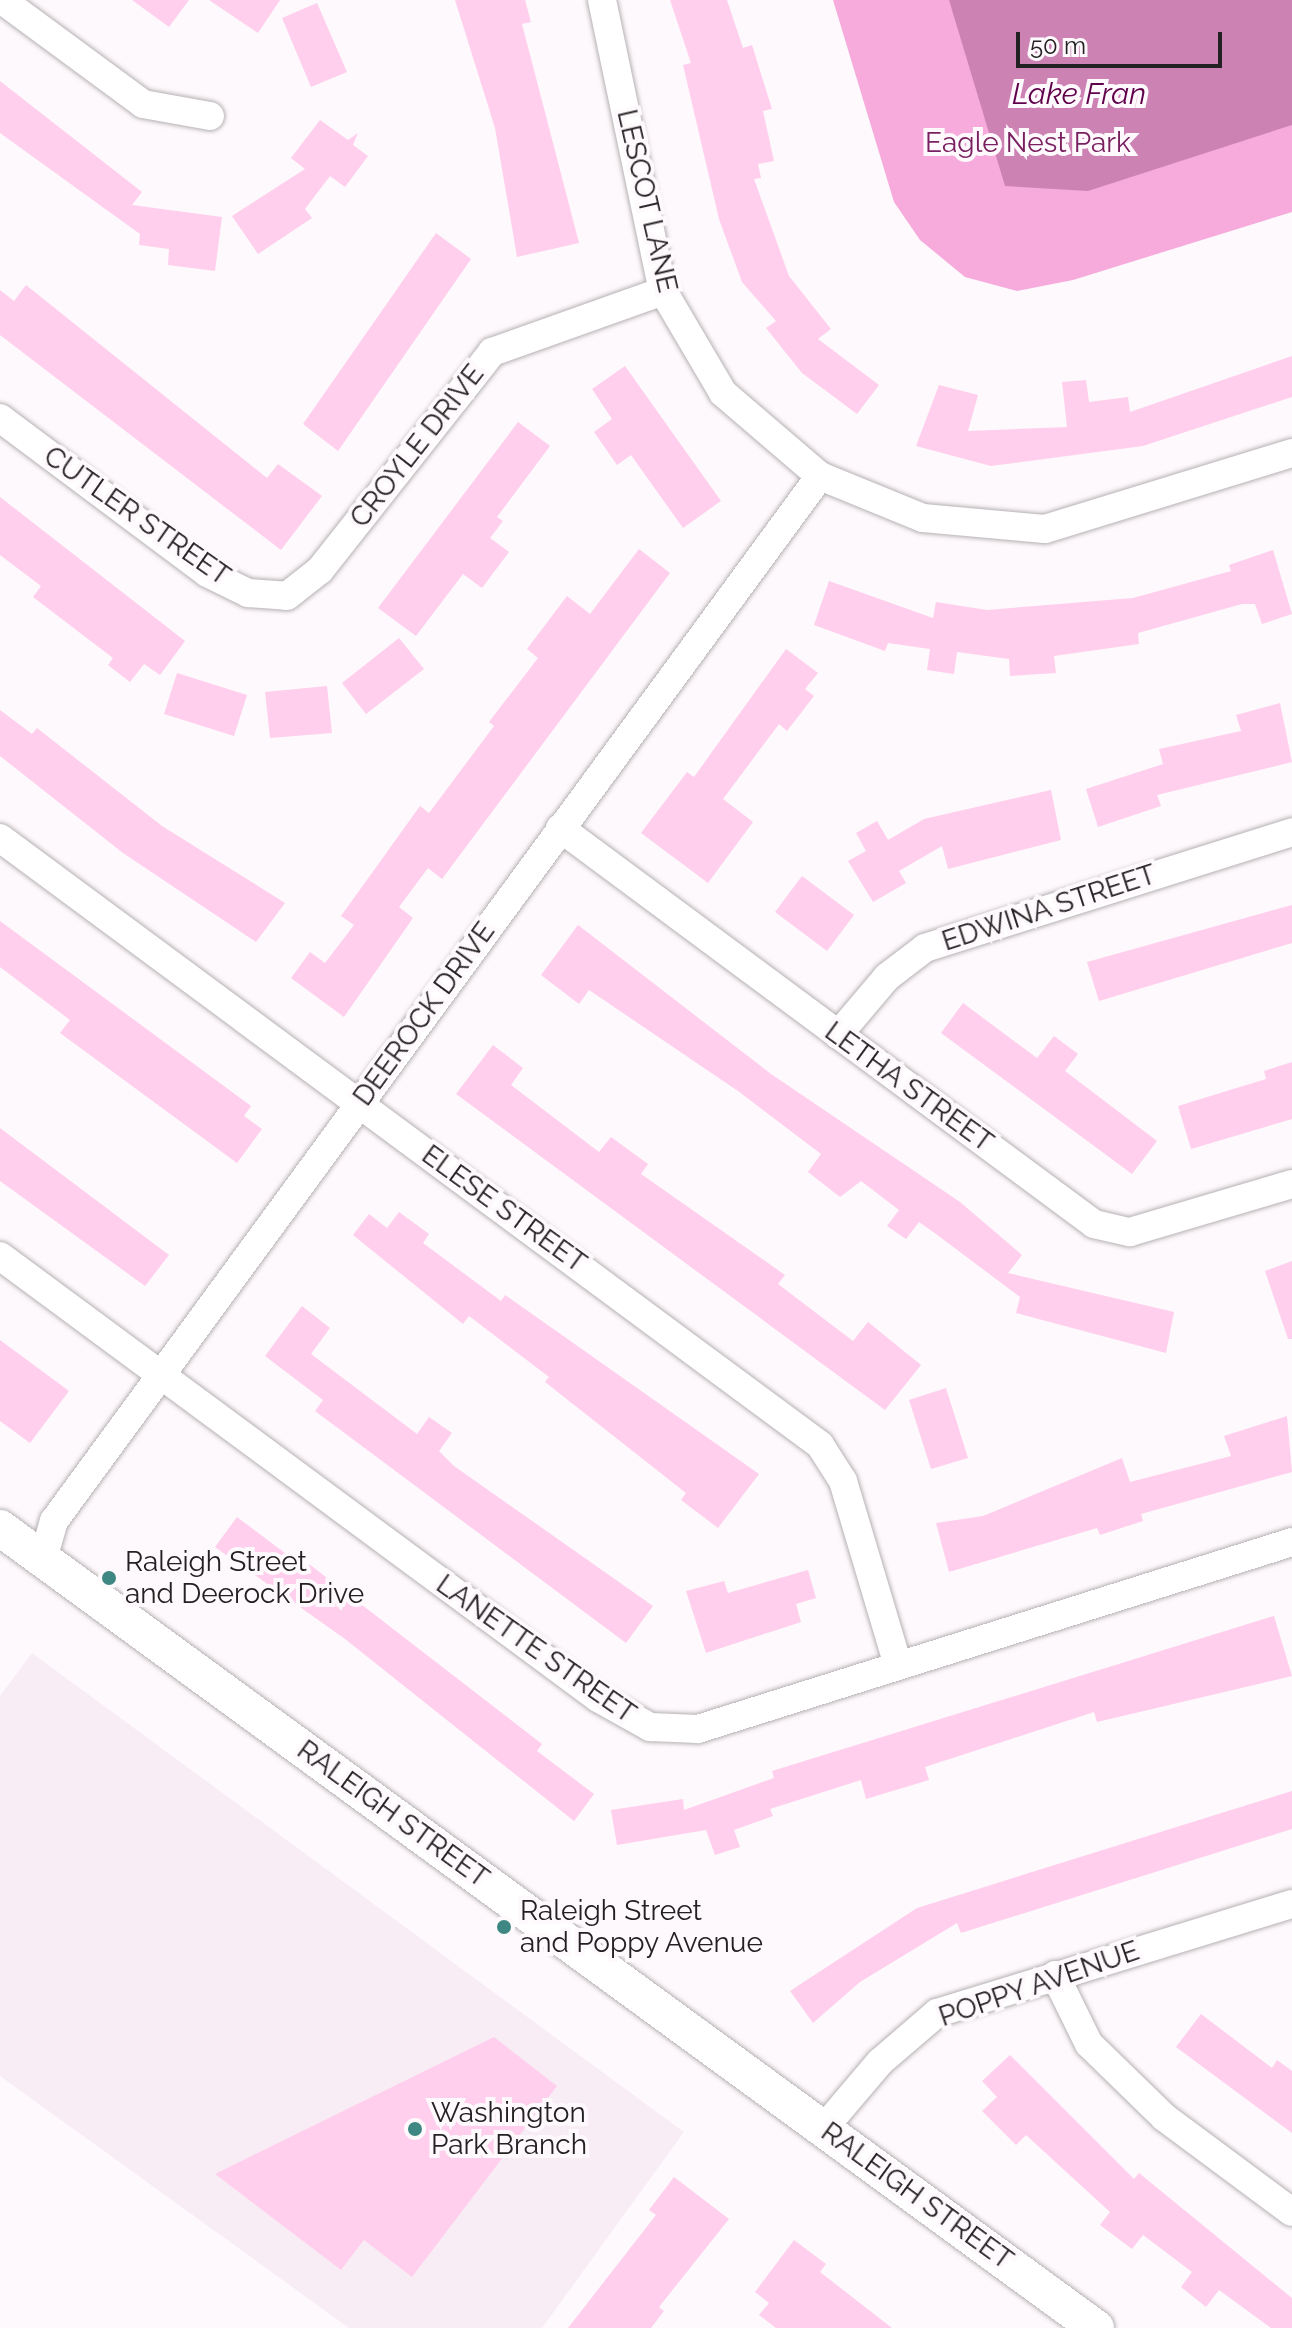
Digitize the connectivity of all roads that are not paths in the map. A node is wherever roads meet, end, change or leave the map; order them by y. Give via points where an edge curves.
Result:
1 (2, 0) edge
2 (602, 0) edge
3 (210, 116) dead end
4 (663, 291) junction
5 (0, 418) edge
6 (1292, 453) edge
7 (820, 476) junction
8 (320, 570) joint
9 (560, 828) junction
10 (1292, 832) edge
11 (0, 838) edge
12 (838, 1035) junction
13 (359, 1103) junction
14 (1292, 1184) edge
15 (0, 1256) edge
16 (160, 1376) junction
17 (0, 1528) edge
18 (1292, 1542) edge
19 (43, 1559) junction
20 (897, 1662) junction
21 (1292, 1904) edge
22 (1055, 1975) junction
23 (824, 2128) junction
24 (1292, 2212) edge
25 (1096, 2328) edge

1 - 3 street via 143,104
2 - 4 street, LESCOT LANE
4 - 7 street, LESCOT LANE via 723,393
4 - 8 street, CROYLE DRIVE via 492,352
5 - 8 street, CUTLER STREET via 207,573 248,593 287,596
6 - 7 street, LESCOT LANE via 1045,529 923,518
7 - 9 street, DEEROCK DRIVE
9 - 12 street, LETHA STREET
9 - 13 street, DEEROCK DRIVE
10 - 12 street, EDWINA STREET via 925,948 887,977
11 - 13 street, ELESE STREET
12 - 14 street, LETHA STREET via 1094,1224 1130,1232
13 - 16 street, DEEROCK DRIVE
13 - 20 street, ELESE STREET via 820,1445 843,1481
15 - 16 street, LANETTE STREET
16 - 19 street, DEEROCK DRIVE via 54,1521
16 - 20 street, LANETTE STREET via 598,1698 650,1727 698,1729
17 - 19 street, RALEIGH STREET
18 - 20 street, LANETTE STREET
19 - 23 street, RALEIGH STREET
21 - 22 street, POPPY AVENUE
22 - 23 street, POPPY AVENUE via 937,2013 880,2062
22 - 24 street via 1089,2044 1164,2117
23 - 25 street, RALEIGH STREET

